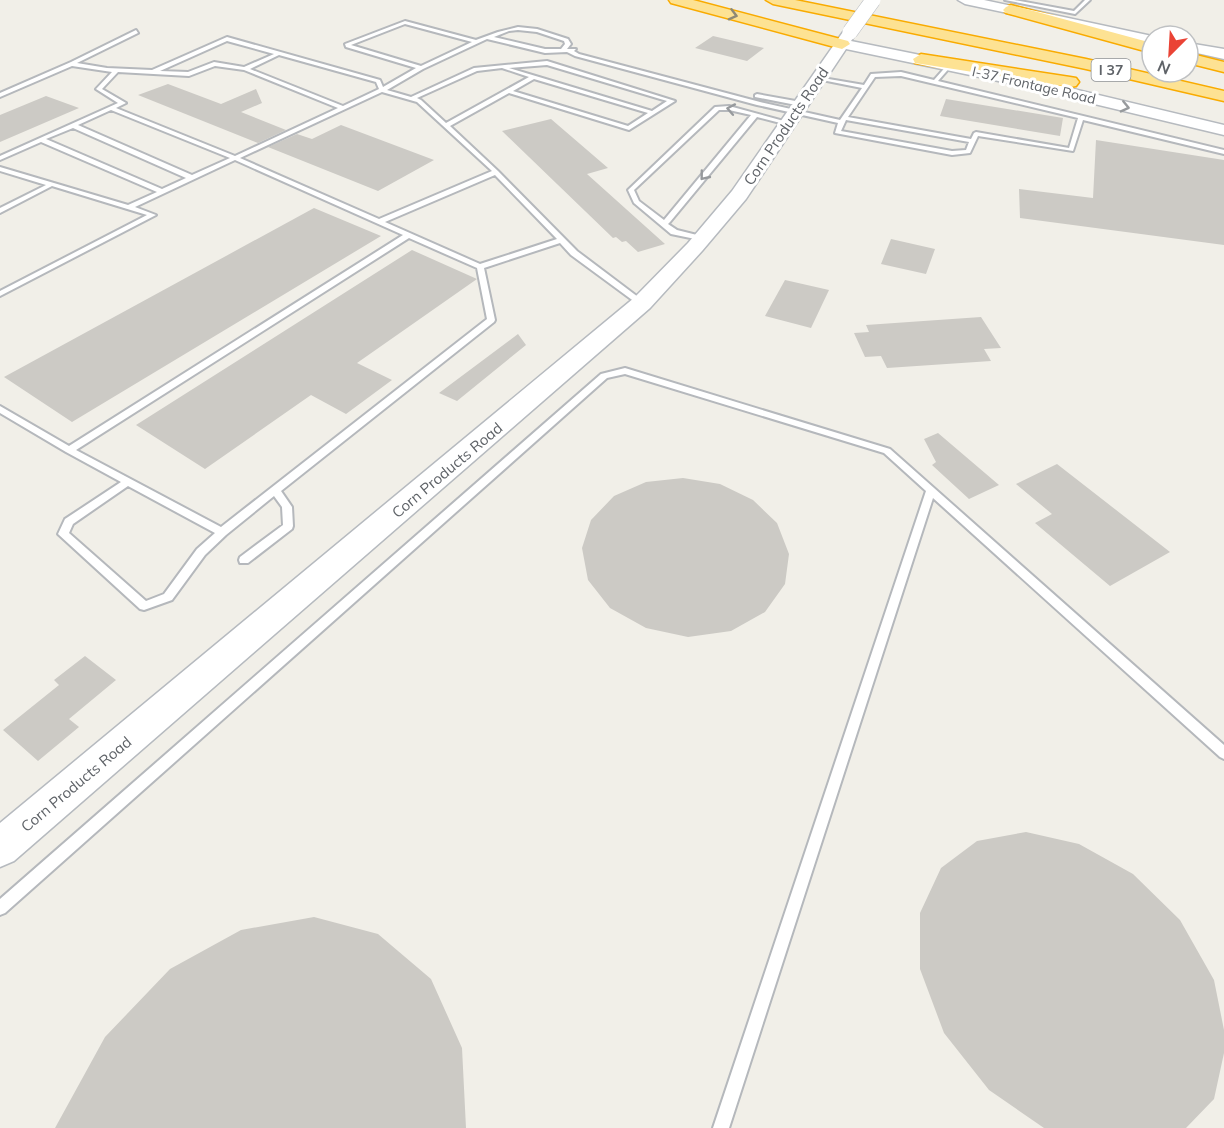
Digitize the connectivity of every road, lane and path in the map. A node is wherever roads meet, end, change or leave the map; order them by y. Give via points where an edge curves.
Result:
1 (676, 0) edge
2 (774, 0) edge
3 (832, 0) edge
4 (873, 0) edge
5 (965, 0) edge
6 (1088, 0) edge
7 (1015, 3) edge
8 (136, 32) dead end
9 (1140, 37) edge
10 (490, 38) junction
11 (846, 38) junction
12 (476, 41) junction
13 (1140, 44) edge
14 (566, 49) junction
15 (1200, 49) edge
16 (279, 53) junction
17 (1224, 54) edge
18 (921, 59) junction
19 (1200, 61) edge
20 (71, 64) junction
21 (1140, 64) edge
22 (949, 65) junction
23 (498, 66) junction
24 (1224, 67) edge
25 (422, 68) junction
26 (245, 69) junction
27 (116, 71) junction
28 (153, 72) junction
29 (534, 77) junction
30 (1200, 77) edge
31 (819, 78) junction
32 (935, 82) junction
33 (1224, 83) edge
34 (865, 87) junction
35 (382, 90) junction
36 (508, 91) junction
37 (0, 95) edge
38 (1224, 96) edge
39 (413, 98) junction
40 (111, 108) junction
41 (343, 108) junction
42 (1224, 108) edge
43 (653, 113) junction
44 (795, 113) junction
45 (755, 115) junction
46 (1081, 118) junction
47 (843, 120) junction
48 (72, 125) junction
49 (447, 125) junction
50 (1224, 130) edge
51 (40, 139) junction
52 (973, 141) junction
53 (1224, 152) edge
54 (0, 158) edge
55 (235, 159) junction
56 (0, 169) edge
57 (496, 172) junction
58 (192, 178) junction
59 (52, 184) junction
60 (163, 192) junction
61 (129, 207) junction
62 (0, 211) edge
63 (379, 222) junction
64 (663, 223) junction
65 (409, 235) junction
66 (702, 239) junction
67 (561, 240) junction
68 (480, 267) junction
69 (0, 294) edge
70 (642, 303) junction
71 (0, 409) edge
72 (69, 450) junction
73 (129, 481) junction
74 (275, 489) junction
75 (931, 490) junction
76 (222, 532) junction
77 (244, 560) dead end
78 (1224, 753) edge
79 (0, 848) edge
80 (0, 908) edge
81 (721, 1128) edge

1 -> 11 highway
2 - 38 highway, I 37
3 - 21 highway, I 37
4 - 11 street, Corn Products Road, bridge
5 - 7 street
6 - 7 lane via 1076,13
7 - 9 street
7 - 13 highway
8 - 20 lane
10 - 12 lane
10 - 14 lane via 545,51
10 - 14 lane via 517,27 566,40
11 - 18 street, I-37 Frontage Road
11 - 31 street, Corn Products Road
12 - 25 lane
12 - 25 lane via 405,22 348,44
14 - 44 lane
14 - 44 lane via 583,50 766,98
15 - 17 street
16 - 26 lane
16 - 28 lane via 227,39
16 - 35 lane via 378,81
18 - 22 street, I-37 Frontage Road
18 - 42 highway
19 - 24 highway
20 - 27 lane
20 - 37 lane
22 - 32 lane
22 -> 50 street, I-37 Frontage Road
23 - 29 lane
23 - 39 lane via 476,69
23 - 43 lane via 547,63 672,101
25 - 35 lane
26 - 28 lane via 214,64 189,74
26 - 41 lane
27 - 28 lane
27 - 40 lane via 99,90 123,102
29 - 36 lane
29 - 43 lane
30 - 33 highway
31 - 34 lane
31 - 44 street, Corn Products Road
32 - 34 lane via 901,74 880,74 873,75
32 - 46 lane
34 - 47 lane
35 - 39 lane
35 - 41 lane
36 - 43 lane via 629,128
36 - 49 lane
39 - 49 lane
40 - 48 lane
40 - 55 lane
41 - 55 lane
44 - 45 lane
44 - 47 lane
44 - 66 street, Corn Products Road via 739,195
45 -> 64 lane
45 -> 64 lane via 717,108 631,190 636,201
46 - 52 lane via 1071,150 976,134
46 - 53 lane
47 - 52 lane
47 - 52 lane via 837,132 952,153 968,152
48 - 51 lane
48 - 58 lane
49 - 57 lane
51 - 54 lane
51 - 60 lane
55 - 58 lane
55 - 63 lane
56 - 59 lane
57 - 63 lane
57 - 67 lane
58 - 60 lane
59 - 61 lane
59 - 62 lane
60 - 61 lane
61 - 69 lane via 153,215
63 - 65 lane
64 - 66 lane via 674,232
65 - 68 lane
65 - 72 lane
66 - 70 street, Corn Products Road
67 - 68 lane
67 - 70 lane
68 - 74 lane via 491,320
70 - 79 street, Corn Products Road
71 - 72 lane
72 - 73 lane
73 - 76 lane
73 - 76 lane via 69,522 63,534 144,606 168,597 201,552
74 - 76 lane
74 - 77 lane via 287,507 288,526
75 - 78 lane
75 - 80 lane via 887,451 625,371 604,376
75 - 81 lane

